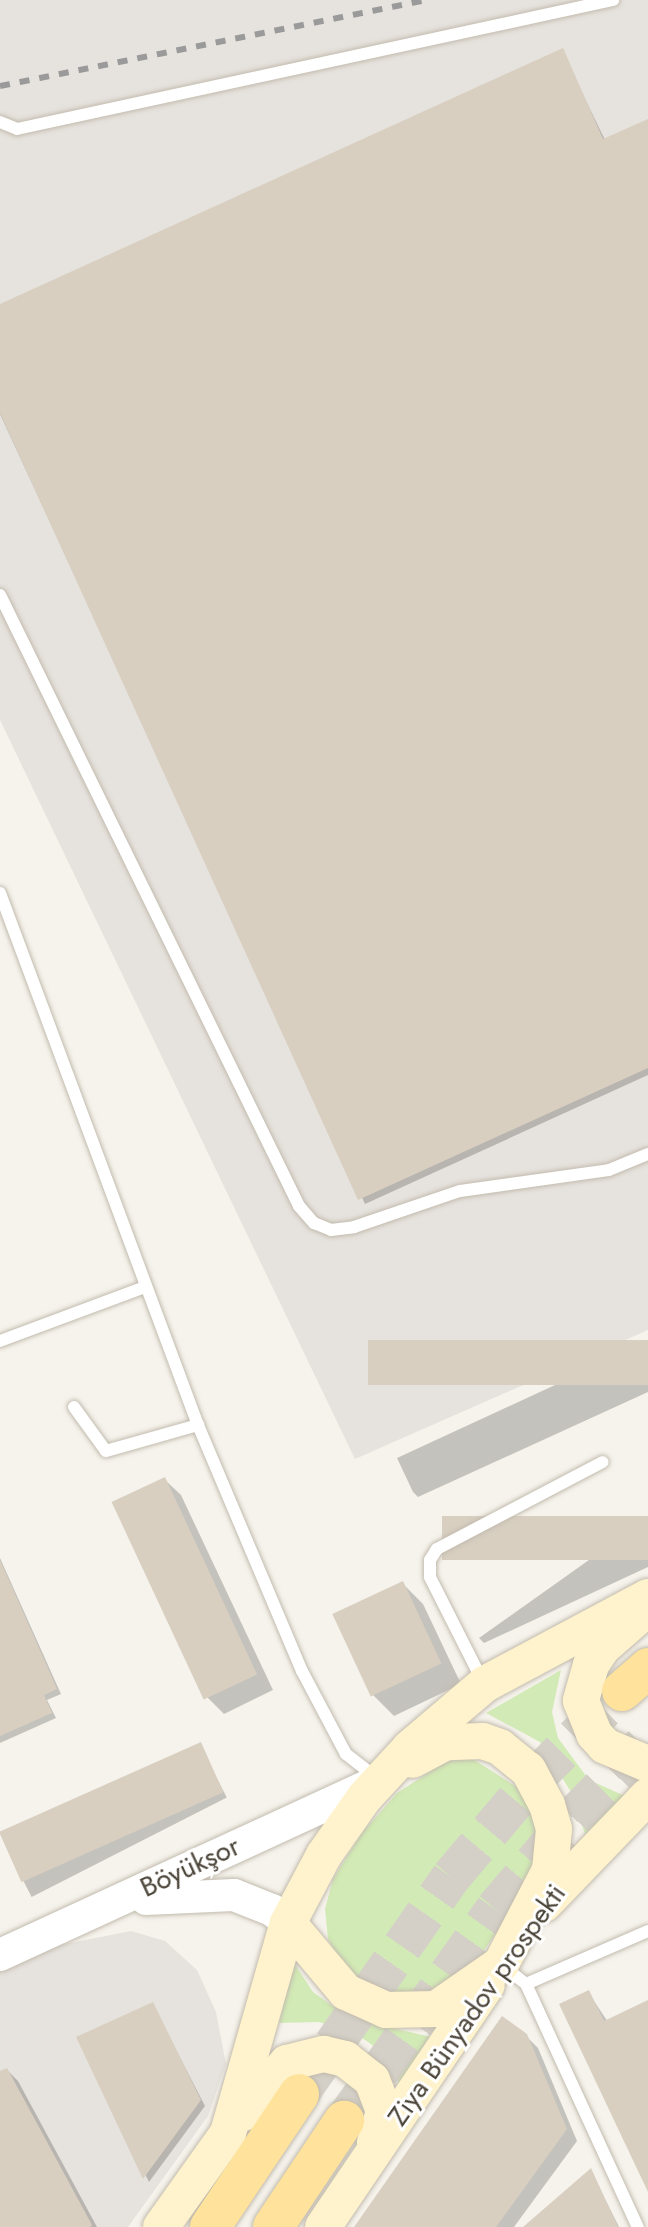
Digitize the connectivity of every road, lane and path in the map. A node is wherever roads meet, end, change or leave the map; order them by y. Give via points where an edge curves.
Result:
1 (613, 0) edge
2 (0, 122) edge
3 (0, 595) edge
4 (0, 893) edge
5 (648, 1154) edge
6 (145, 1287) junction
7 (0, 1341) edge
8 (74, 1407) dead end
9 (198, 1425) junction
10 (603, 1462) dead end
11 (648, 1597) edge
12 (648, 1608) edge
13 (485, 1684) junction
14 (648, 1764) edge
15 (380, 1780) junction
16 (648, 1796) edge
17 (96, 1910) junction
18 (288, 1923) junction
19 (648, 1931) edge
20 (0, 1955) edge
21 (513, 1974) junction
22 (299, 2094) tunnel mouth
23 (344, 2121) tunnel mouth
24 (228, 2133) junction
25 (361, 2173) junction
26 (161, 2227) edge
27 (210, 2227) edge
28 (273, 2227) edge
29 (323, 2227) edge
30 (638, 2227) edge

1 - 2 lane via 17,129
3 - 5 lane via 299,1206 314,1223 331,1230 354,1227 460,1191 609,1170
4 - 6 lane
6 - 7 lane
6 - 9 lane
8 - 9 lane via 106,1451
9 - 15 lane via 335,1738 359,1767
10 - 13 lane via 437,1549 430,1560 430,1577
11 - 13 main road
12 - 14 main road via 603,1647 591,1665 581,1701 594,1734 605,1746
13 - 15 main road
15 - 17 street, Böyükşor
15 - 18 main road via 324,1855
15 - 21 main road via 424,1752 467,1740 500,1747 528,1770 547,1805 554,1848
16 - 21 main road, Ziya Bünyadov prospekti via 569,1873
17 - 18 street via 214,1892 254,1900
17 - 20 street, Böyükşor
18 - 21 main road via 346,1992 386,2010 436,2009
18 - 24 main road
19 - 21 lane
21 - 25 main road, Ziya Bünyadov prospekti
21 - 30 lane
22 - 27 main road
23 - 28 main road, Ziya Bünyadov prospekti
24 - 25 main road via 287,2063 324,2054 345,2059 372,2080 384,2111
24 - 26 main road
25 - 29 main road, Ziya Bünyadov prospekti

